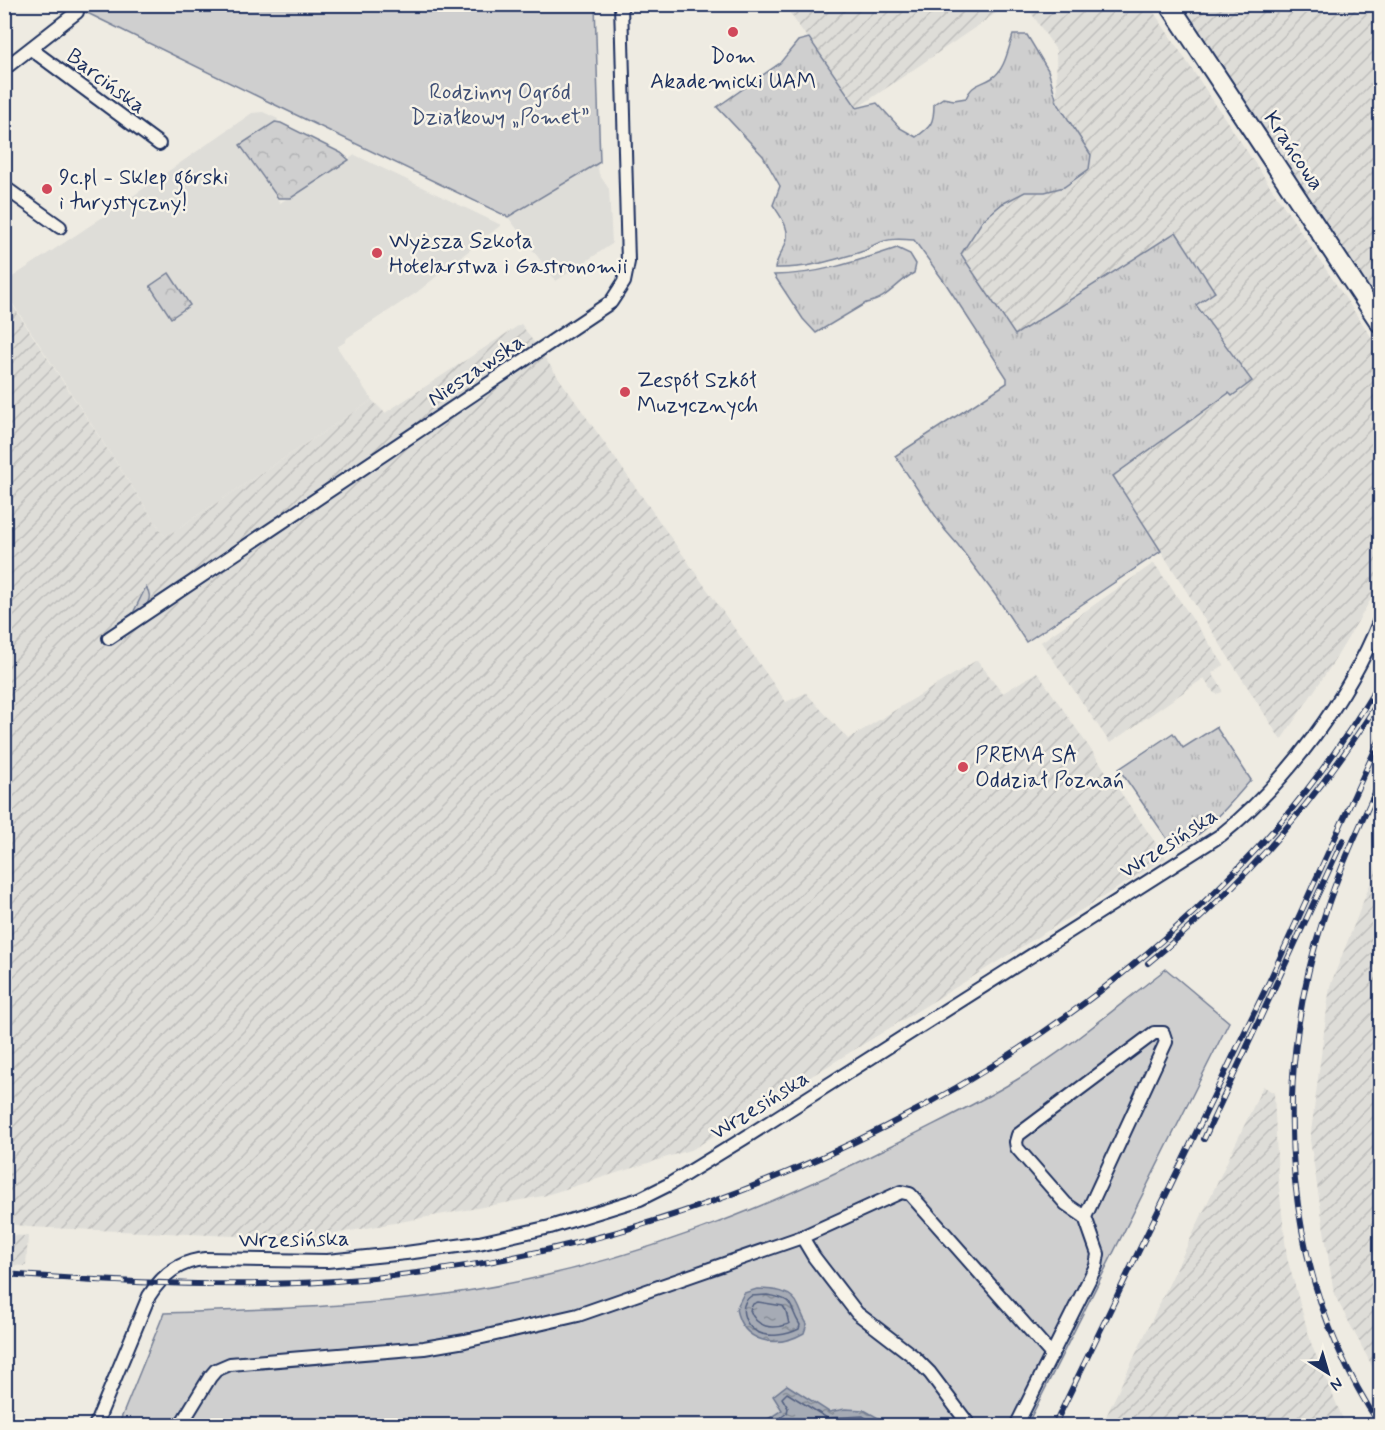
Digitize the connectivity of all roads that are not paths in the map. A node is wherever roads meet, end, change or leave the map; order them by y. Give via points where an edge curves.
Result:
1 (621, 4) edge
2 (1168, 4) edge
3 (76, 12) dead end
4 (31, 49) junction
5 (4, 69) edge
6 (159, 144) dead end
7 (4, 187) edge
8 (60, 227) dead end
9 (1380, 323) edge
10 (1380, 620) edge
11 (109, 638) dead end
12 (1085, 1217) junction
13 (802, 1237) junction
14 (1052, 1355) junction
15 (95, 1425) edge
16 (180, 1425) edge
17 (970, 1425) edge
18 (1016, 1425) edge

1 - 11 street, Nieszawska via 628,262 617,295 597,313
2 - 9 street, Krańcowa
3 - 4 street
4 - 5 street
4 - 6 street, Barcińska
7 - 8 street
10 - 15 street, Wrzesińska via 1328,717 1246,815 1221,835 743,1139 640,1199 479,1243 327,1261 206,1259 179,1264 149,1296
12 - 12 street via 1066,1204 1017,1148 1017,1135 1154,1033 1163,1033 1166,1042
12 - 14 street via 1098,1254 1096,1266
13 - 14 street via 906,1191
13 - 16 street via 578,1315 465,1341 230,1364 210,1377
13 - 17 street via 857,1313 913,1356
14 - 18 street

